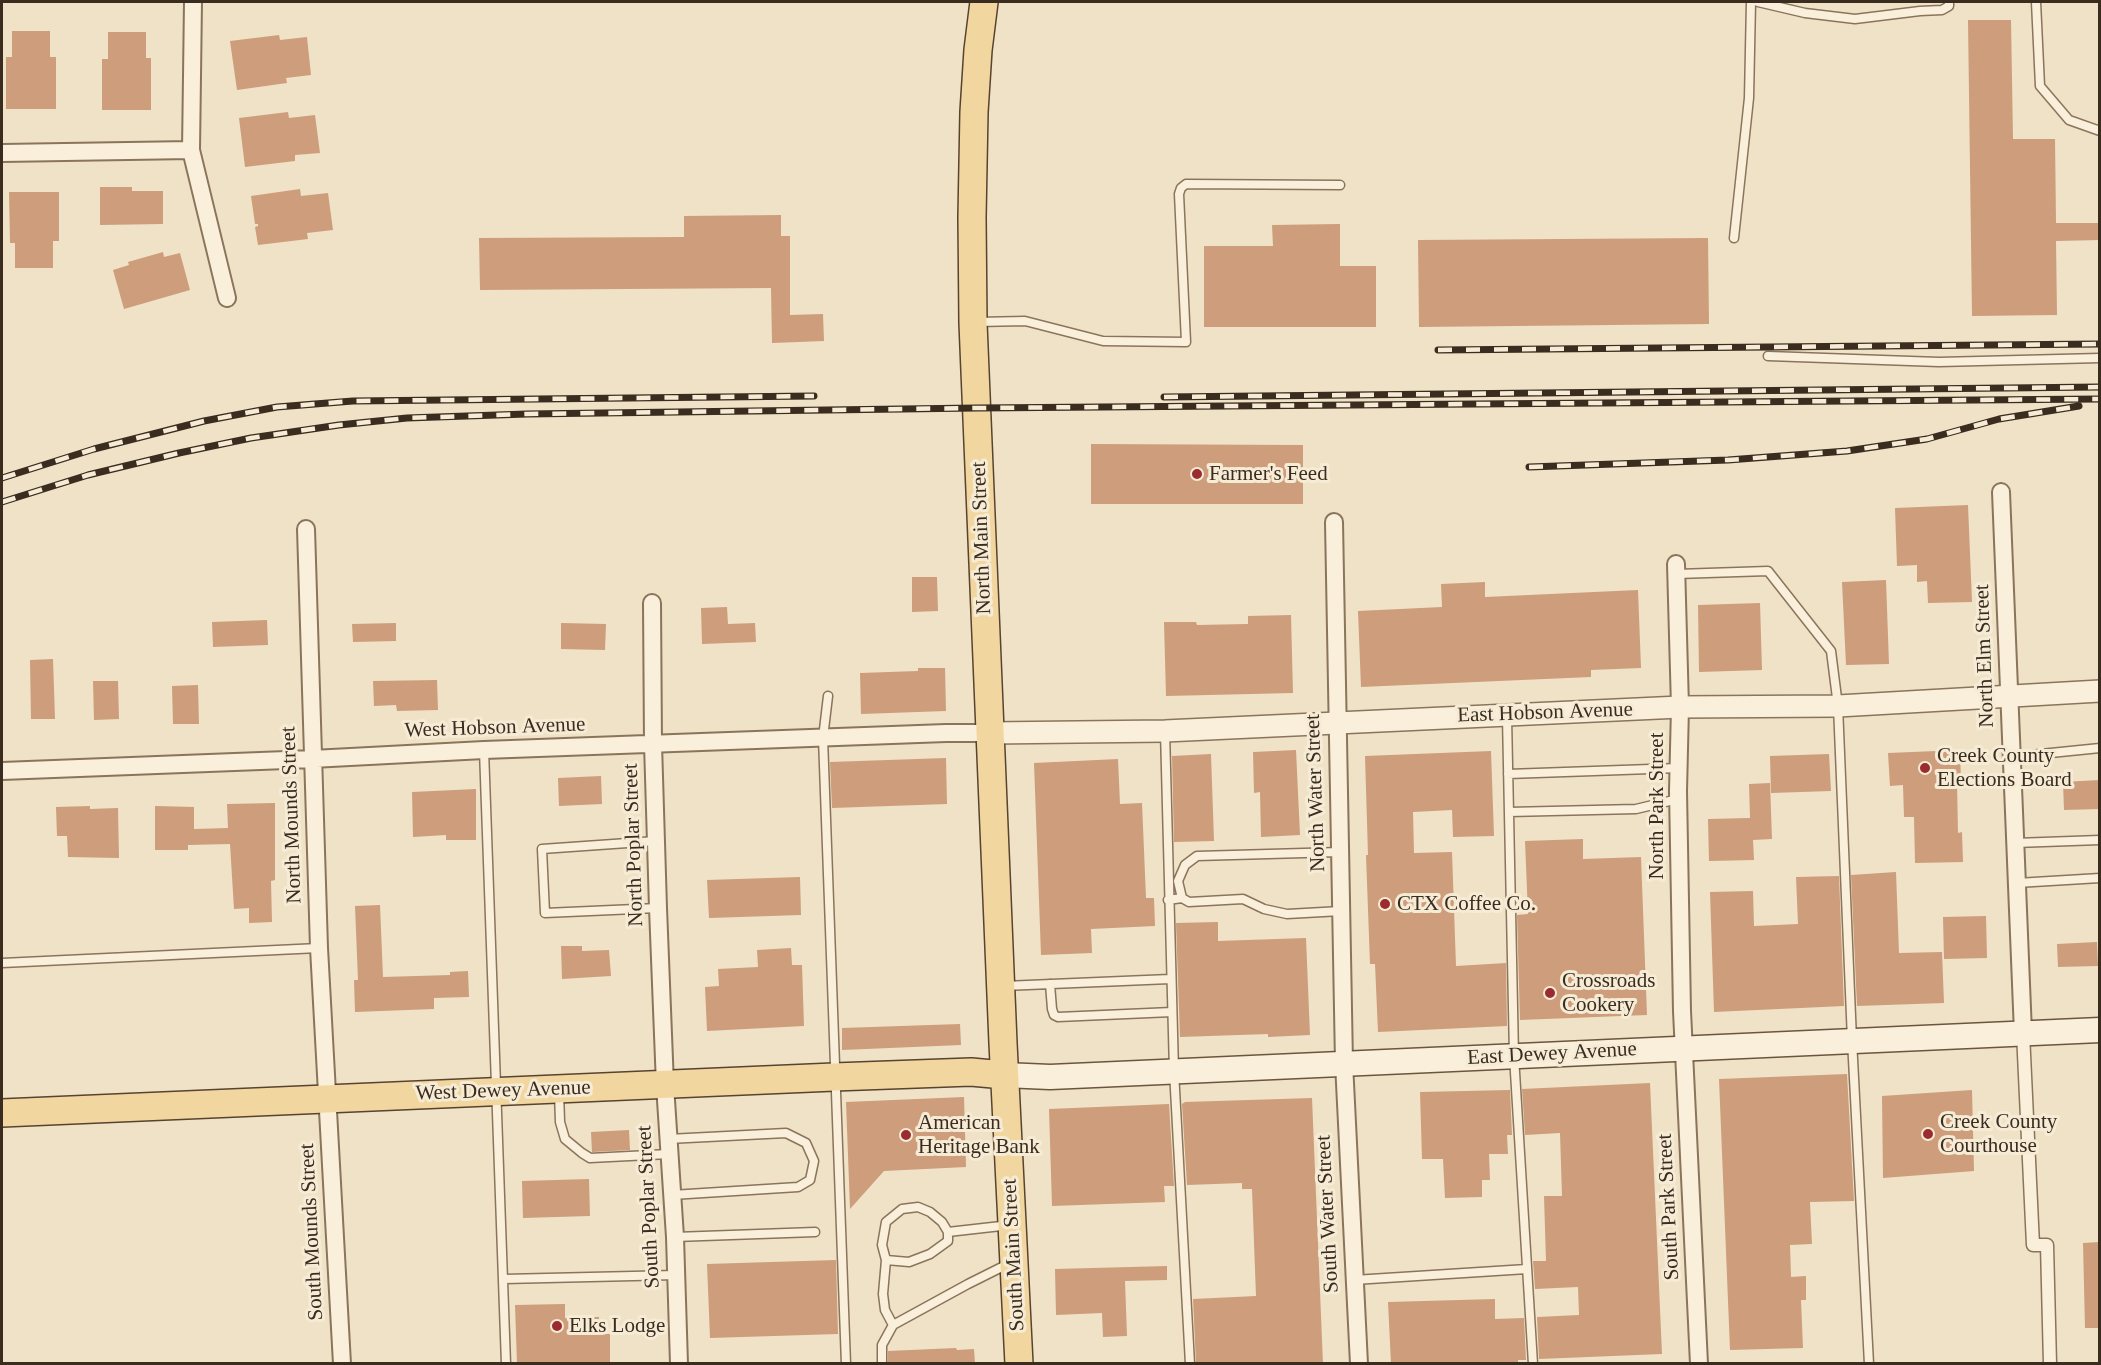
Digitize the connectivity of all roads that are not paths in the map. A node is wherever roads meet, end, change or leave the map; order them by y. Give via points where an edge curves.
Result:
1 (193, 2) edge
2 (984, 2) edge
3 (1751, 2) edge
4 (1758, 2) edge
5 (1949, 2) edge
6 (2036, 2) edge
7 (2100, 131) edge
8 (191, 150) junction
9 (2, 153) edge
10 (1340, 185) dead end
11 (1734, 238) dead end
12 (227, 298) dead end
13 (973, 322) junction
14 (1768, 356) dead end
15 (2100, 358) edge
16 (2001, 492) dead end
17 (1334, 522) dead end
18 (306, 529) dead end
19 (1676, 569) joint
20 (652, 603) dead end
21 (2100, 691) edge
22 (828, 696) dead end
23 (2009, 697) junction
24 (1838, 706) junction
25 (1680, 707) junction
26 (1507, 714) junction
27 (1336, 722) junction
28 (1165, 730) junction
29 (990, 733) junction
30 (823, 738) junction
31 (653, 744) junction
32 (2100, 748) edge
33 (484, 750) junction
34 (2011, 756) junction
35 (312, 759) junction
36 (1679, 768) junction
37 (2, 771) edge
38 (1508, 774) junction
39 (1678, 800) junction
40 (1509, 812) junction
41 (2100, 840) edge
42 (656, 842) junction
43 (2015, 843) junction
44 (1341, 852) junction
45 (2100, 878) edge
46 (2017, 884) junction
47 (1182, 898) junction
48 (1168, 900) junction
49 (658, 908) junction
50 (1341, 911) junction
51 (319, 948) junction
52 (2, 963) edge
53 (1170, 979) junction
54 (1050, 984) junction
55 (1001, 986) junction
56 (1172, 1012) junction
57 (2100, 1030) edge
58 (2023, 1033) junction
59 (1852, 1040) junction
60 (1683, 1048) junction
61 (1514, 1056) junction
62 (1344, 1063) junction
63 (1174, 1071) junction
64 (1004, 1075) junction
65 (834, 1077) junction
66 (664, 1084) junction
67 (558, 1089) junction
68 (498, 1092) junction
69 (327, 1099) junction
70 (2, 1113) edge
71 (668, 1146) junction
72 (672, 1195) junction
73 (1012, 1225) junction
74 (815, 1232) dead end
75 (948, 1232) junction
76 (675, 1238) junction
77 (886, 1260) junction
78 (1014, 1261) junction
79 (1527, 1269) junction
80 (676, 1275) junction
81 (504, 1279) junction
82 (1354, 1280) junction
83 (893, 1326) junction
84 (342, 1364) edge
85 (506, 1364) edge
86 (679, 1364) edge
87 (846, 1364) edge
88 (882, 1364) edge
89 (1019, 1364) edge
90 (1190, 1364) edge
91 (1359, 1364) edge
92 (1533, 1364) edge
93 (1699, 1364) edge
94 (1869, 1364) edge
95 (2050, 1364) edge

1 - 8 street
2 - 13 main road, North Main Street via 974,112
3 - 11 lane via 1749,98
4 - 5 lane via 1855,20 1942,10
6 - 7 lane via 2040,86 2069,120
8 - 9 street
8 - 12 street
10 - 13 lane via 1186,184 1181,188 1186,342 1103,341 1025,321
13 - 29 main road, North Main Street
14 - 15 lane via 1939,362
16 - 23 street, North Elm Street
17 - 27 street, North Water Street
18 - 35 street, North Mounds Street
19 - 24 lane via 1768,571 1831,651
19 - 25 street, North Park Street
20 - 31 street, North Poplar Street
21 - 23 street, East Hobson Avenue
22 - 30 lane
23 - 24 street, East Hobson Avenue
23 - 34 street, North Elm Street
24 - 25 street, East Hobson Avenue
24 - 59 lane
25 - 26 street, East Hobson Avenue
25 - 36 street, North Park Street
26 - 27 street, East Hobson Avenue
26 - 38 lane
27 - 28 street, East Hobson Avenue
27 - 44 street, North Water Street
28 - 29 street, East Hobson Avenue
28 - 48 lane
29 - 30 street, West Hobson Avenue
29 - 55 main road, North Main Street
30 - 31 street, West Hobson Avenue
30 - 65 lane
31 - 33 street, West Hobson Avenue
31 - 42 street, North Poplar Street
32 - 34 lane
33 - 35 street, West Hobson Avenue
33 - 68 lane
34 - 43 street, North Elm Street
35 - 37 street, West Hobson Avenue
35 - 51 street, North Mounds Street
36 - 38 lane
36 - 39 street, North Park Street
38 - 40 lane
39 - 40 lane via 1636,809
39 - 60 street, North Park Street
40 - 61 lane
41 - 43 lane
42 - 49 street, North Poplar Street
42 - 49 lane via 542,849 545,913
43 - 46 street, North Elm Street
44 - 47 lane via 1197,856 1185,865 1178,881
44 - 50 street, North Water Street
45 - 46 lane
46 - 58 street, North Elm Street
47 - 48 lane
47 - 50 lane via 1189,902 1243,899 1287,914
48 - 53 lane
49 - 66 street, North Poplar Street
50 - 62 street, North Water Street
51 - 52 lane
51 - 69 street, North Mounds Street
53 - 54 lane
53 - 56 lane
54 - 55 lane
54 - 56 lane via 1052,1009 1058,1017
55 - 64 main road, North Main Street
56 - 63 lane
57 - 58 main road, East Dewey Avenue
58 - 59 main road, East Dewey Avenue
58 - 95 street via 2033,1245 2047,1245
59 - 60 main road, East Dewey Avenue
59 - 94 lane
60 - 61 main road, East Dewey Avenue
60 - 93 street, South Park Street
61 - 62 main road, East Dewey Avenue
61 - 79 lane
62 - 63 main road, East Dewey Avenue
62 - 82 street, South Water Street
63 - 64 main road, East Dewey Avenue
63 - 90 lane
64 - 65 main road, West Dewey Avenue via 970,1072
64 - 73 main road, South Main Street
65 - 66 main road, West Dewey Avenue
65 - 87 lane
66 - 67 main road, West Dewey Avenue
66 - 71 street, South Poplar Street
67 - 68 main road, West Dewey Avenue
67 - 71 lane via 565,1139 582,1154 590,1158
68 - 69 main road, West Dewey Avenue
68 - 81 lane
69 - 70 main road, West Dewey Avenue
69 - 84 street, South Mounds Street
71 - 72 street, South Poplar Street
71 - 72 lane via 786,1133 806,1143 814,1161 810,1180 798,1187
72 - 76 street, South Poplar Street
73 - 75 lane
73 - 78 main road, South Main Street
74 - 76 lane
75 - 77 lane via 948,1240 930,1254 909,1262
75 - 77 lane via 930,1212 918,1207 902,1209 886,1222 882,1245
76 - 80 street, South Poplar Street
77 - 83 lane via 883,1294
78 - 83 lane
78 - 89 main road, South Main Street
79 - 82 lane
79 - 92 lane
80 - 81 lane
80 - 86 street, South Poplar Street
81 - 85 lane
82 - 91 street, South Water Street
83 - 88 lane via 882,1345

